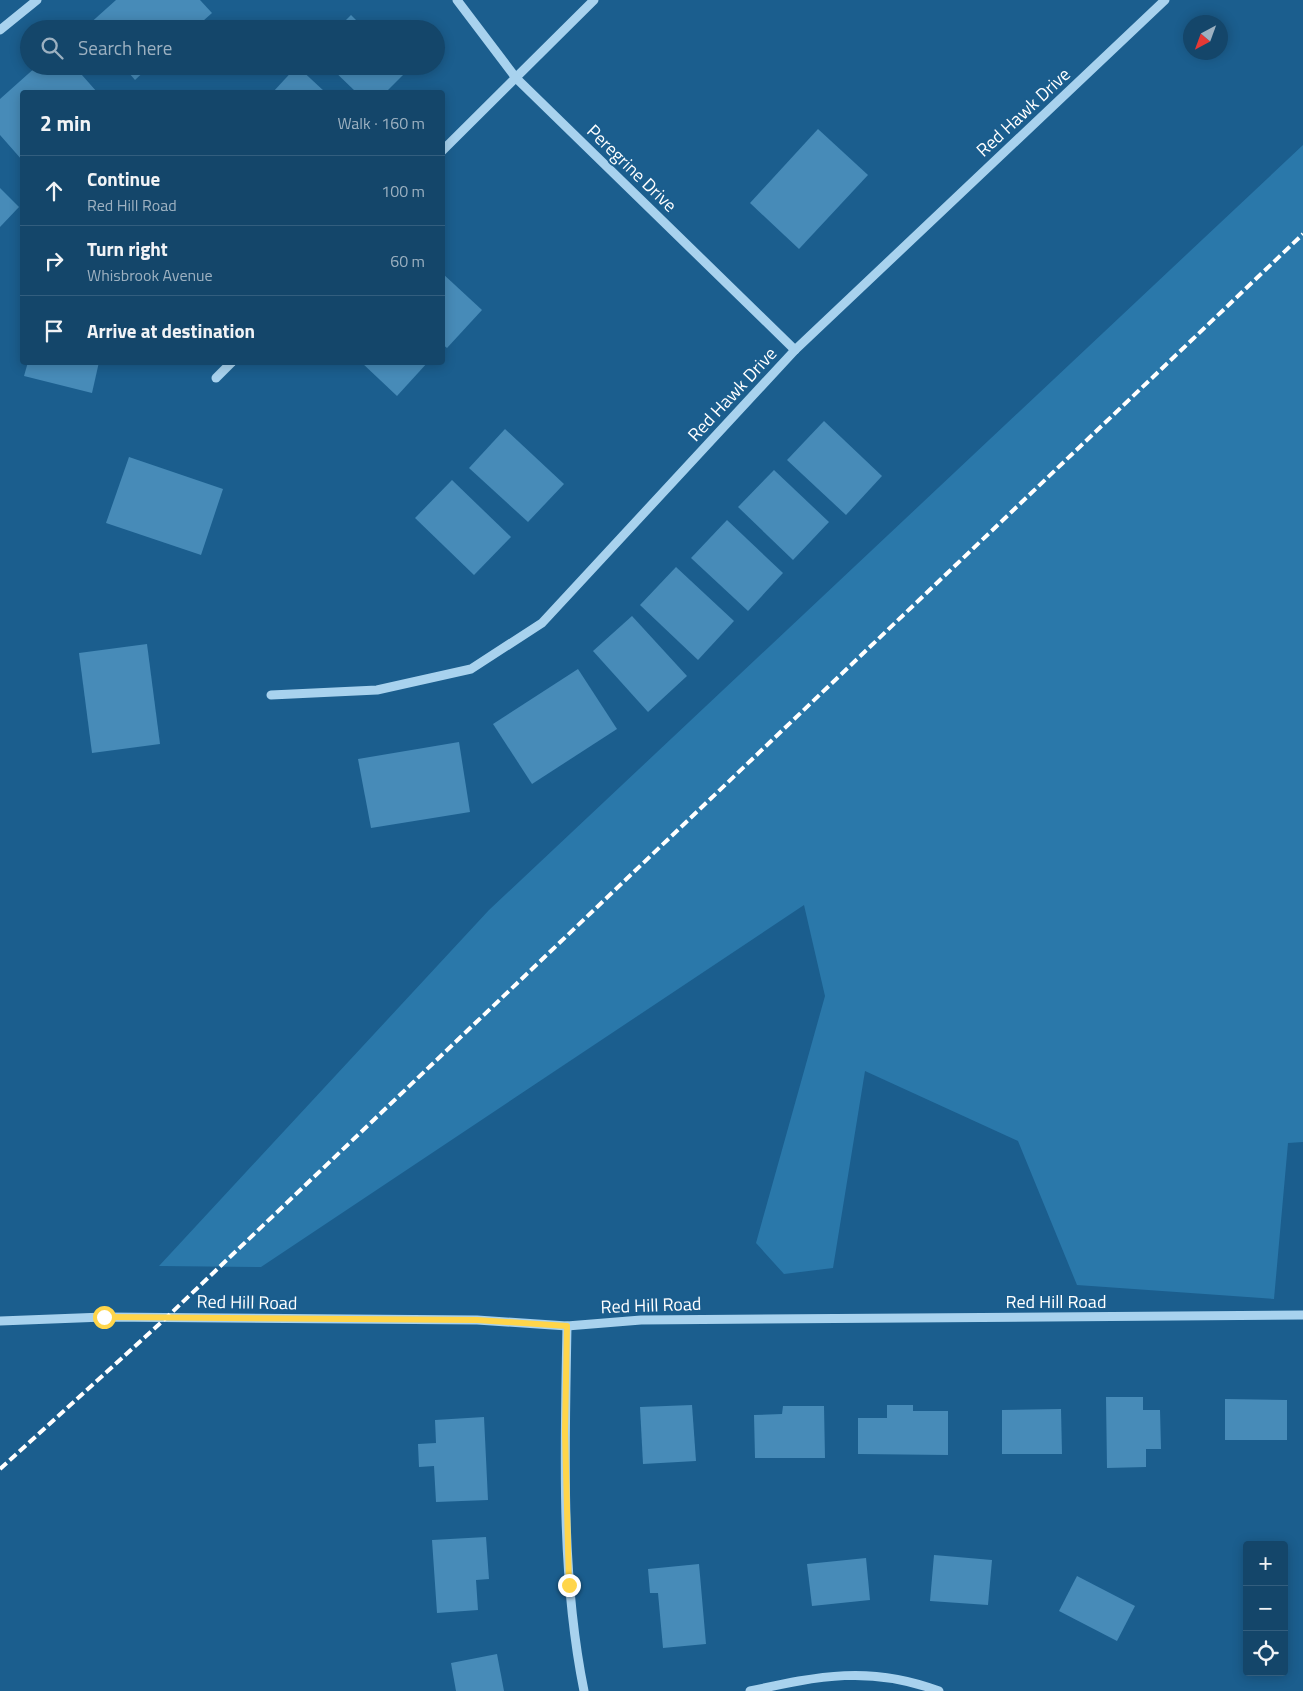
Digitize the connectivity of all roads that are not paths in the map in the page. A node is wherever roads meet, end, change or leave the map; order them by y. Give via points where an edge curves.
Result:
1 (37, 0) edge
2 (457, 0) edge
3 (594, 0) edge
4 (1165, 0) edge
5 (0, 30) edge
6 (516, 78) junction
7 (445, 148) edge
8 (795, 350) junction
9 (229, 365) edge
10 (216, 378) dead end
11 (271, 695) dead end
12 (1303, 1315) edge
13 (0, 1321) edge
14 (567, 1326) junction
15 (584, 1691) edge
16 (750, 1691) edge
17 (939, 1691) edge

1 - 5 street
2 - 6 street, Peregrine Drive
3 - 6 street
4 - 8 street, Red Hawk Drive
6 - 7 street
6 - 8 street, Peregrine Drive
8 - 11 street, Red Hawk Drive via 542,623 471,669 378,690
9 - 10 street
12 - 14 street, Red Hill Road via 641,1320
13 - 14 street, Red Hill Road via 104,1317 467,1320
14 - 15 street via 565,1432 569,1585
16 - 17 street via 798,1681 860,1674 891,1677

